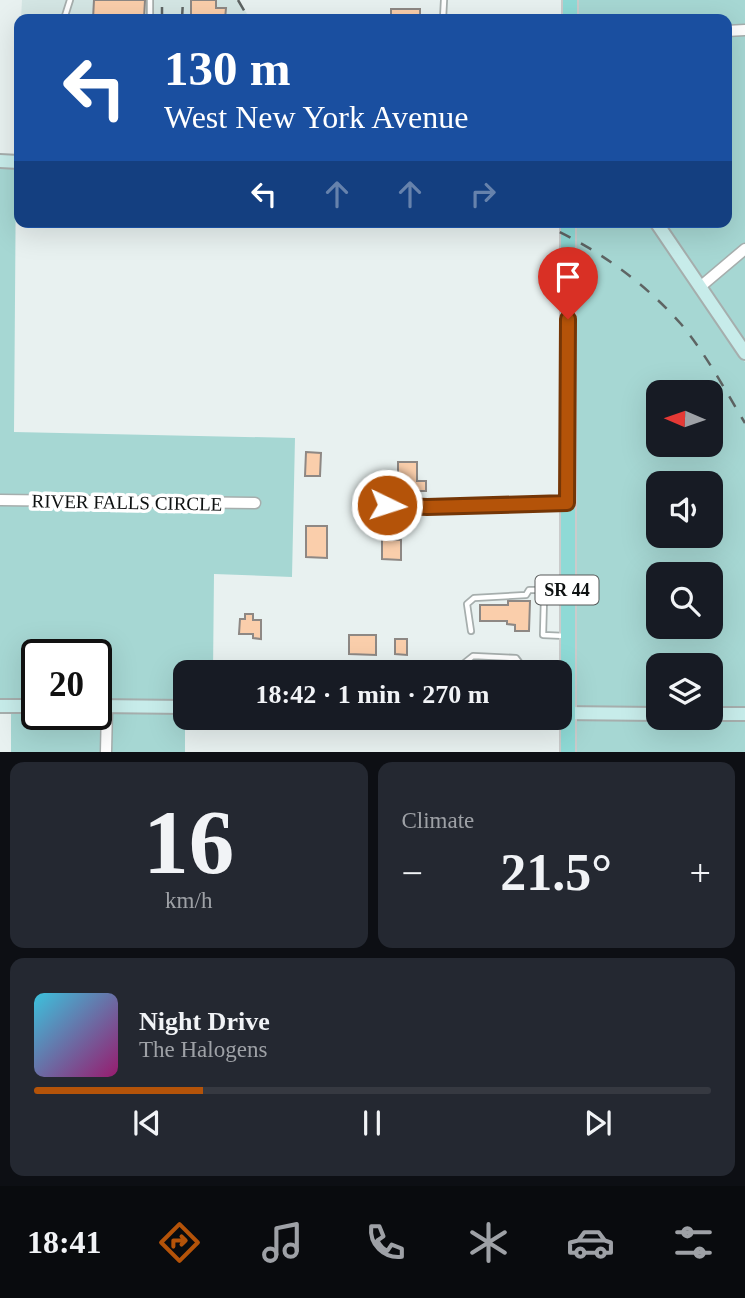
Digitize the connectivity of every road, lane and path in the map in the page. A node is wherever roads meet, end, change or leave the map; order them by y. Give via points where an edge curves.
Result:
1 (568, 228) edge
2 (660, 228) edge
3 (745, 249) edge
4 (700, 287) junction
5 (745, 353) edge
6 (362, 499) dead end
7 (0, 500) edge
8 (254, 503) dead end
9 (567, 503) junction
10 (548, 598) junction
11 (567, 598) junction
12 (471, 631) dead end
13 (567, 636) junction
14 (468, 660) edge
15 (518, 660) edge
16 (566, 660) edge
17 (0, 706) edge
18 (21, 706) edge
19 (112, 706) edge
20 (173, 707) edge
21 (572, 713) edge
22 (646, 714) edge
23 (723, 714) edge
24 (745, 715) edge
25 (104, 730) edge
26 (566, 730) edge
27 (106, 752) edge
28 (568, 752) edge

1 - 9 main road, SR 44
2 - 4 street
3 - 4 street
4 - 5 street
6 - 9 lane via 427,507
7 - 8 street, RIVER FALLS CIRCLE
9 - 11 main road, SR 44
10 - 11 lane
10 - 12 lane via 541,590 529,590 526,595 474,598 467,604
10 - 13 lane via 544,598 543,635
11 - 13 main road, SR 44
13 - 16 main road, SR 44
14 - 15 lane via 473,656
17 - 18 street
19 - 20 street
21 - 22 street
23 - 24 street
25 - 27 street
26 - 28 main road, SR 44

